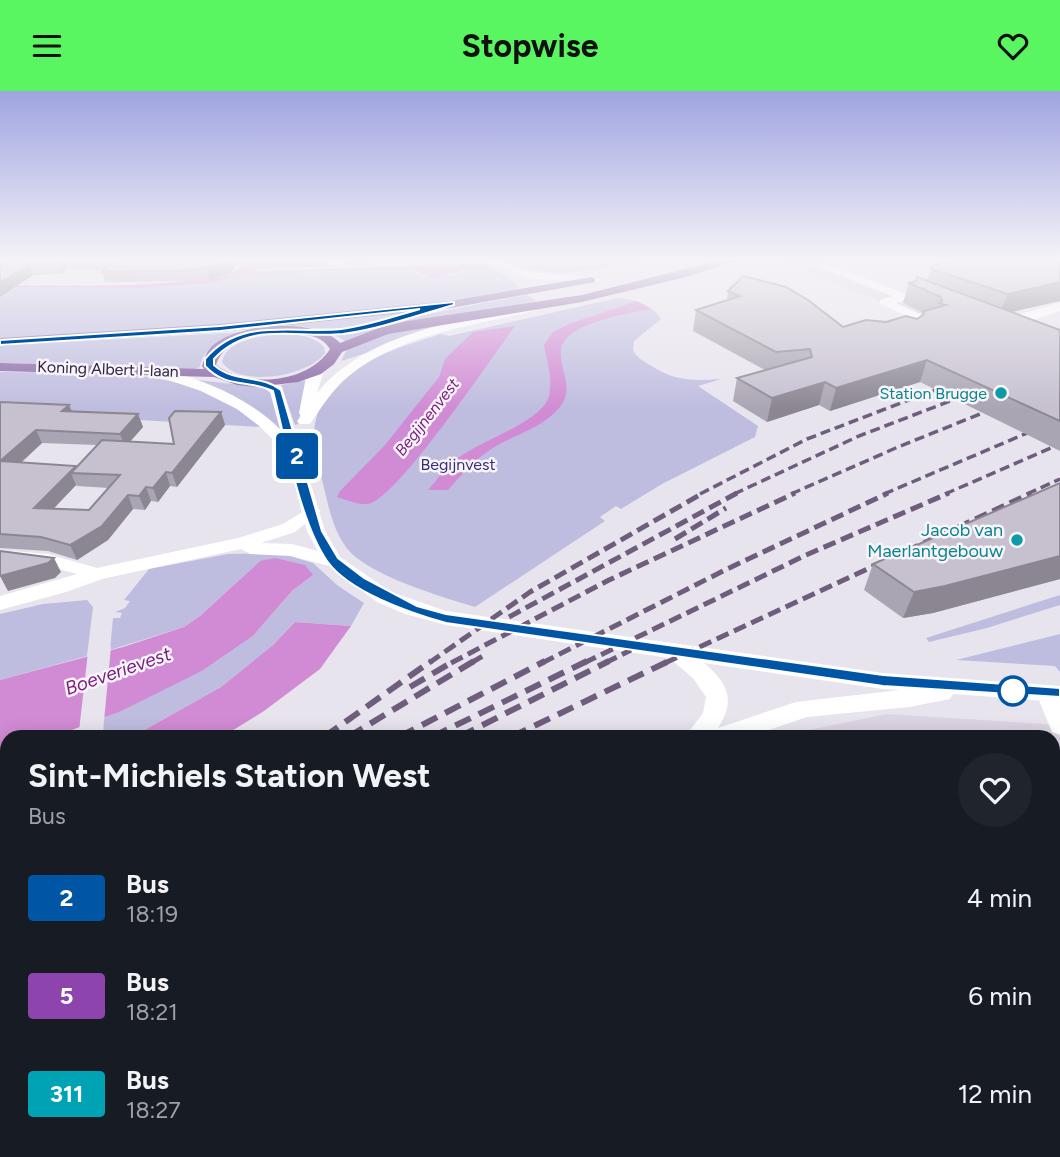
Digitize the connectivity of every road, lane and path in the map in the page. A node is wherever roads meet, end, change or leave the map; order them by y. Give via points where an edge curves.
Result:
1 (405, 309) edge
2 (433, 309) edge
3 (524, 309) edge
4 (527, 309) edge
5 (900, 309) edge
6 (1054, 309) edge
7 (927, 320) edge
8 (986, 320) edge
9 (220, 328) junction
10 (270, 331) junction
11 (315, 333) junction
12 (0, 342) edge
13 (337, 349) junction
14 (0, 367) edge
15 (317, 371) junction
16 (216, 373) junction
17 (180, 375) junction
18 (262, 383) junction
19 (305, 421) junction
20 (296, 454) junction
21 (312, 512) junction
22 (213, 551) junction
23 (0, 556) edge
24 (333, 561) junction
25 (97, 574) junction
26 (0, 603) edge
27 (677, 652) junction
28 (964, 688) junction
29 (1053, 693) edge
30 (1060, 726) edge
31 (703, 730) edge
32 (738, 730) edge

1 - 9 main road
2 - 11 main road via 361,328
3 - 13 main road via 401,325
4 - 19 main road via 371,355 333,383
5 - 7 main road
6 - 8 main road via 1013,321
9 - 10 main road
9 - 12 main road, Koning Albert I-laan
10 - 11 main road
10 - 16 main road via 243,336 218,348 209,362
11 - 13 main road via 331,339
13 - 15 main road via 334,358
14 - 17 main road, Koning Albert I-laan
15 - 18 main road, Koning Albert I-laan
15 - 19 main road
16 - 17 main road, Koning Albert I-laan
16 - 18 main road, Koning Albert I-laan
17 - 20 main road via 243,407
18 - 20 main road via 277,390
19 - 20 main road
20 - 21 main road
21 - 22 main road via 281,531
21 - 24 main road via 316,531
22 - 24 main road via 278,548
22 - 25 main road
23 - 25 main road via 48,560
24 - 27 main road via 384,597 446,618
25 - 26 main road
27 - 28 main road
27 - 31 main road via 703,673 718,700 716,713
28 - 29 main road
28 - 32 main road via 919,698 805,708
29 - 30 main road

